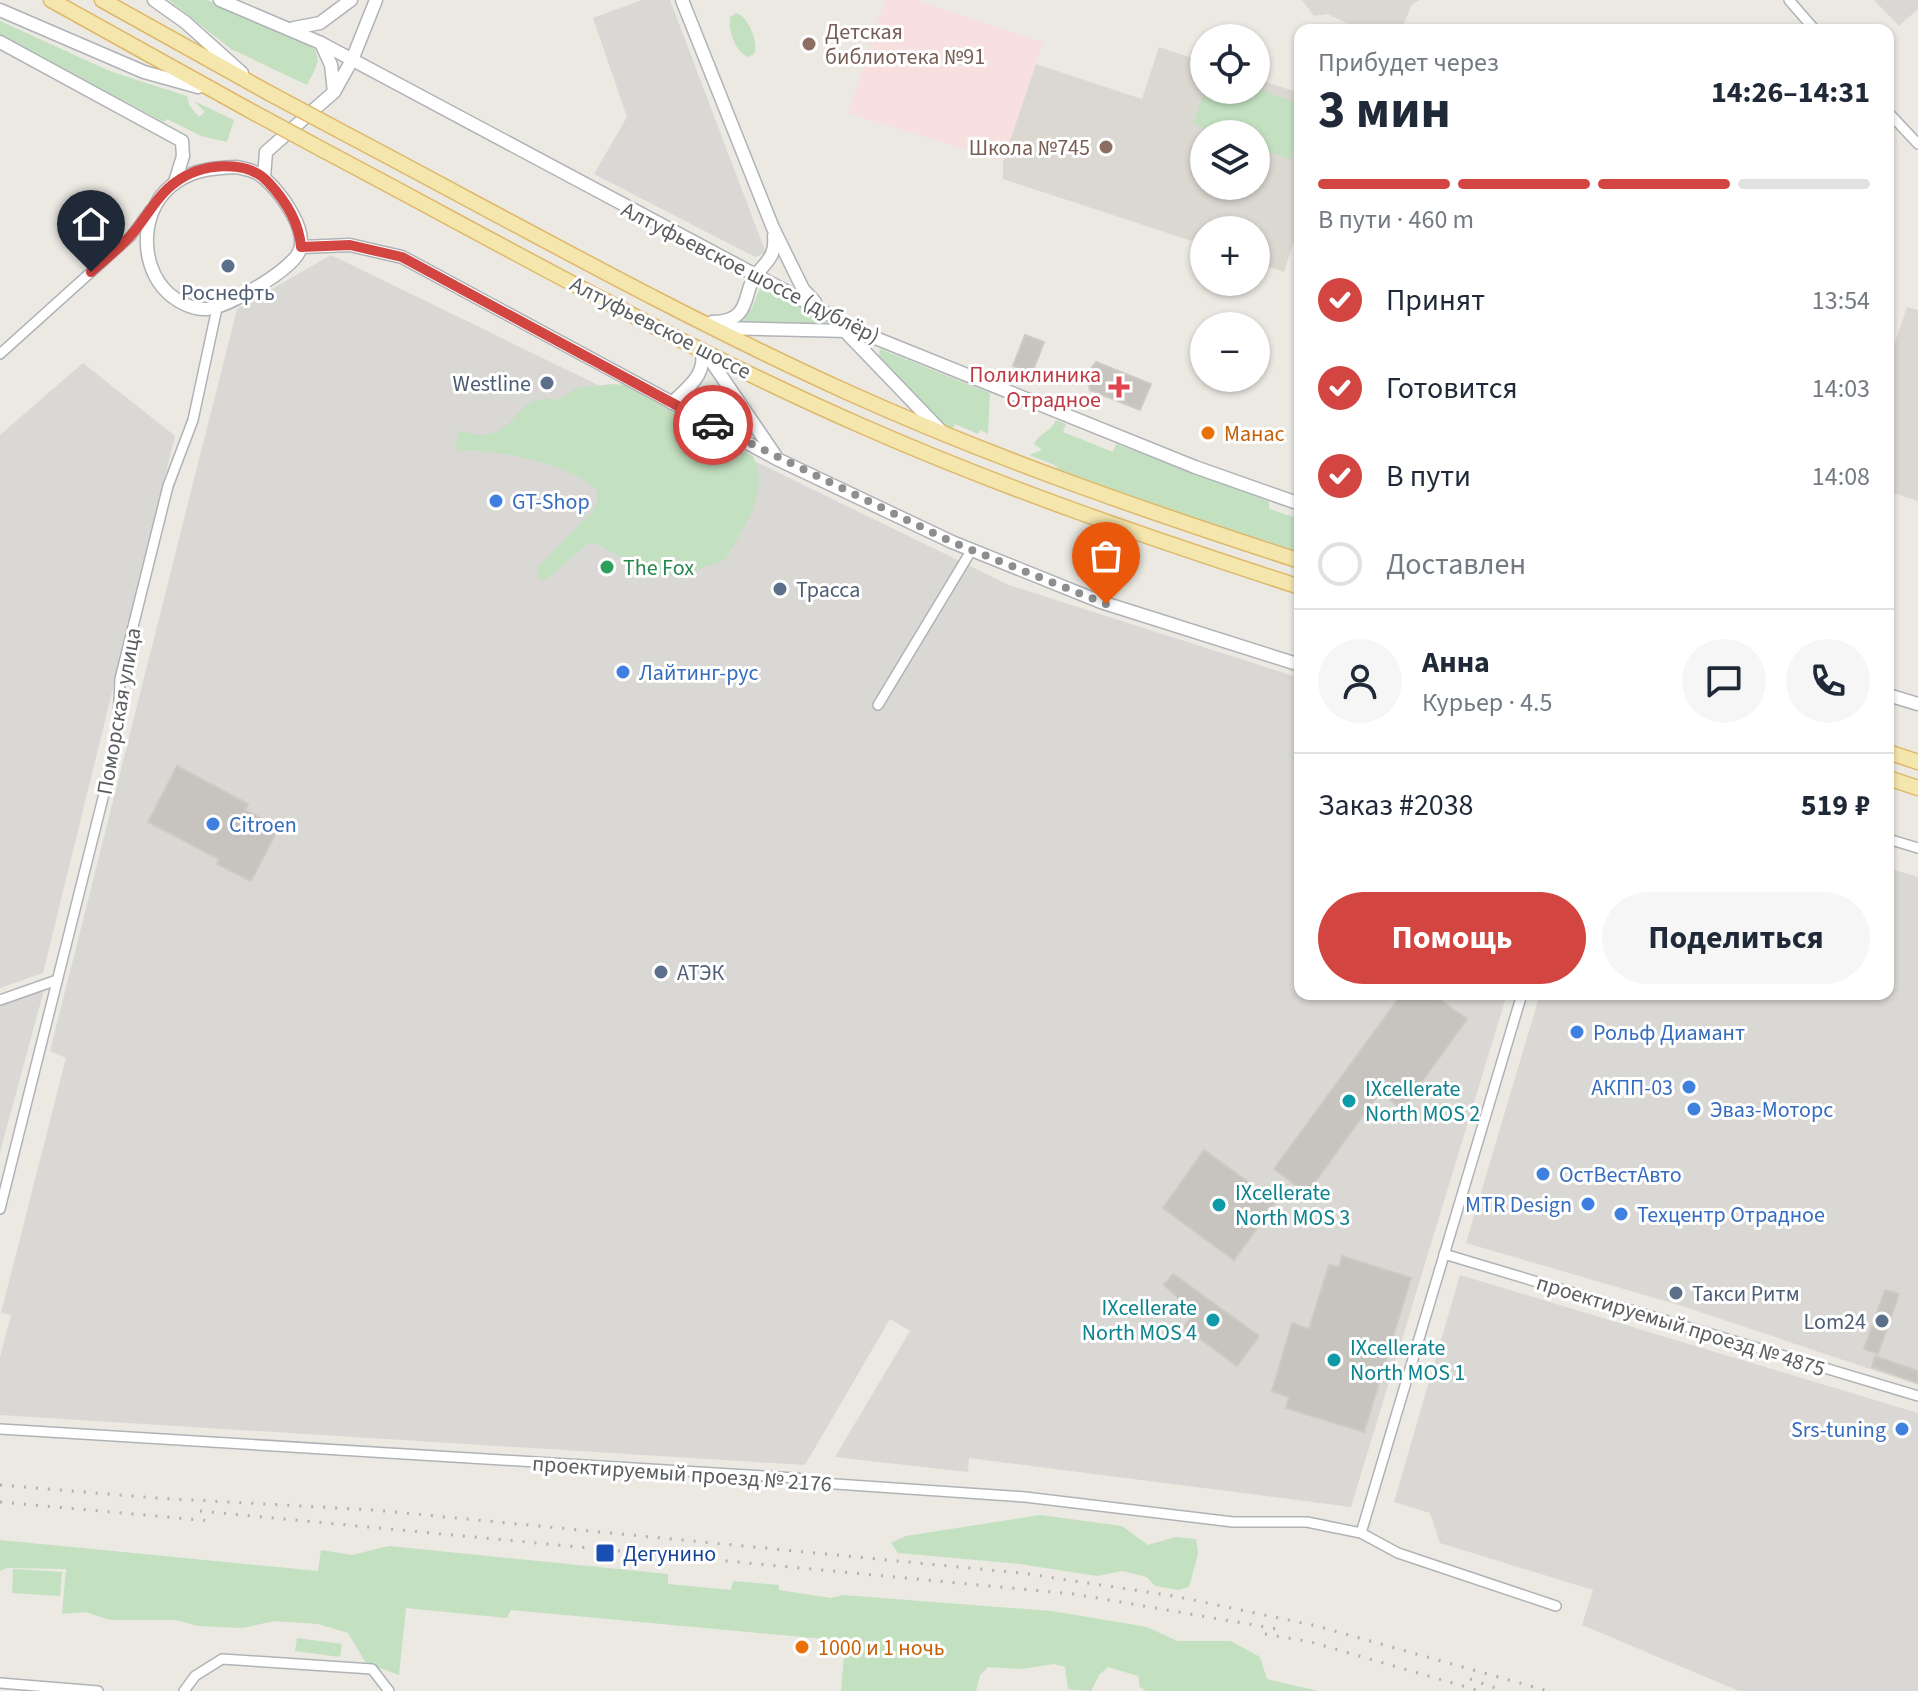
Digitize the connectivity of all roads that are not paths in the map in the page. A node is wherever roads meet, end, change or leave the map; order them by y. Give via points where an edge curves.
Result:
1 (51, 0) edge
2 (102, 0) edge
3 (154, 0) edge
4 (220, 0) edge
5 (351, 0) edge
6 (376, 0) edge
7 (682, 0) edge
8 (1789, 0) edge
9 (0, 10) edge
10 (1810, 24) edge
11 (283, 26) junction
12 (0, 42) edge
13 (321, 43) junction
14 (352, 60) junction
15 (253, 84) junction
16 (334, 92) junction
17 (234, 101) junction
18 (1894, 118) edge
19 (1918, 144) edge
20 (264, 177) junction
21 (175, 182) junction
22 (154, 207) junction
23 (773, 228) junction
24 (147, 231) junction
25 (131, 236) junction
26 (301, 247) junction
27 (754, 276) junction
28 (217, 308) junction
29 (823, 311) junction
30 (703, 322) junction
31 (846, 331) junction
32 (868, 335) junction
33 (702, 350) junction
34 (0, 354) edge
35 (672, 403) junction
36 (943, 433) junction
37 (777, 459) junction
38 (1294, 502) edge
39 (971, 551) junction
40 (1294, 559) edge
41 (1294, 585) edge
42 (1294, 663) edge
43 (1894, 697) edge
44 (1918, 704) edge
45 (878, 705) dead end
46 (1894, 754) edge
47 (1918, 762) edge
48 (1894, 780) edge
49 (1918, 788) edge
50 (1894, 841) edge
51 (1918, 848) edge
52 (57, 980) junction
53 (0, 1000) edge
54 (1520, 1000) edge
55 (0, 1209) edge
56 (1444, 1254) junction
57 (1918, 1396) edge
58 (0, 1429) edge
59 (1361, 1533) junction
60 (1556, 1606) dead end
61 (0, 1683) edge
62 (98, 1691) edge
63 (184, 1691) edge
64 (389, 1691) edge

1 - 17 main road, Алтуфьевское шоссе
2 - 15 main road, Алтуфьевское шоссе
3 - 15 main road
4 - 11 main road, Алтуфьевское шоссе (дублёр)
5 - 11 main road via 320,23
6 - 14 main road
7 - 23 main road
8 - 10 street
9 - 17 main road via 144,72
11 - 13 main road, Алтуфьевское шоссе (дублёр)
12 - 21 main road via 182,141
13 - 14 main road, Алтуфьевское шоссе (дублёр)
13 - 16 main road via 331,65
14 - 16 main road
14 - 27 main road, Алтуфьевское шоссе (дублёр)
15 - 30 main road, Алтуфьевское шоссе, bridge
16 - 20 main road via 266,152
17 - 33 main road, Алтуфьевское шоссе, bridge
18 - 19 street
20 - 21 main road via 236,167 210,168
20 - 26 main road via 284,200
21 - 22 main road
22 - 24 main road
22 - 25 street
23 - 27 main road via 773,254
23 - 29 main road via 803,289
24 - 25 street
24 - 28 main road via 154,276 169,294 187,306
25 - 34 street
26 - 28 main road via 288,266
26 - 35 main road via 350,245 402,257
27 - 29 main road, Алтуфьевское шоссе (дублёр)
27 - 30 main road via 747,303 736,314
28 - 52 street, Поморская улица via 193,420 168,486 120,679 117,742
29 - 31 main road
29 - 32 main road, Алтуфьевское шоссе (дублёр)
30 - 31 main road via 742,330
30 - 36 main road, Алтуфьевское шоссе
31 - 32 main road
31 - 36 main road
32 - 38 main road, Алтуфьевское шоссе (дублёр)
33 - 35 main road via 701,373
33 - 37 main road
33 - 41 main road, Алтуфьевское шоссе via 853,422 1018,491
35 - 37 main road
36 - 40 main road, Алтуфьевское шоссе via 1090,492
37 - 39 main road
39 - 42 main road via 1101,602
39 - 45 street
43 - 44 main road
46 - 47 main road
48 - 49 main road
50 - 51 street
52 - 53 street
52 - 55 street, Поморская улица
54 - 56 street
56 - 57 street, проектируемый проезд № 4875
56 - 59 street
58 - 59 street, проектируемый проезд № 2176 via 796,1478 1233,1522 1307,1522
59 - 60 street, проектируемый проезд № 2176 via 1398,1553
61 - 62 street
63 - 64 street via 195,1676 222,1659 372,1669

